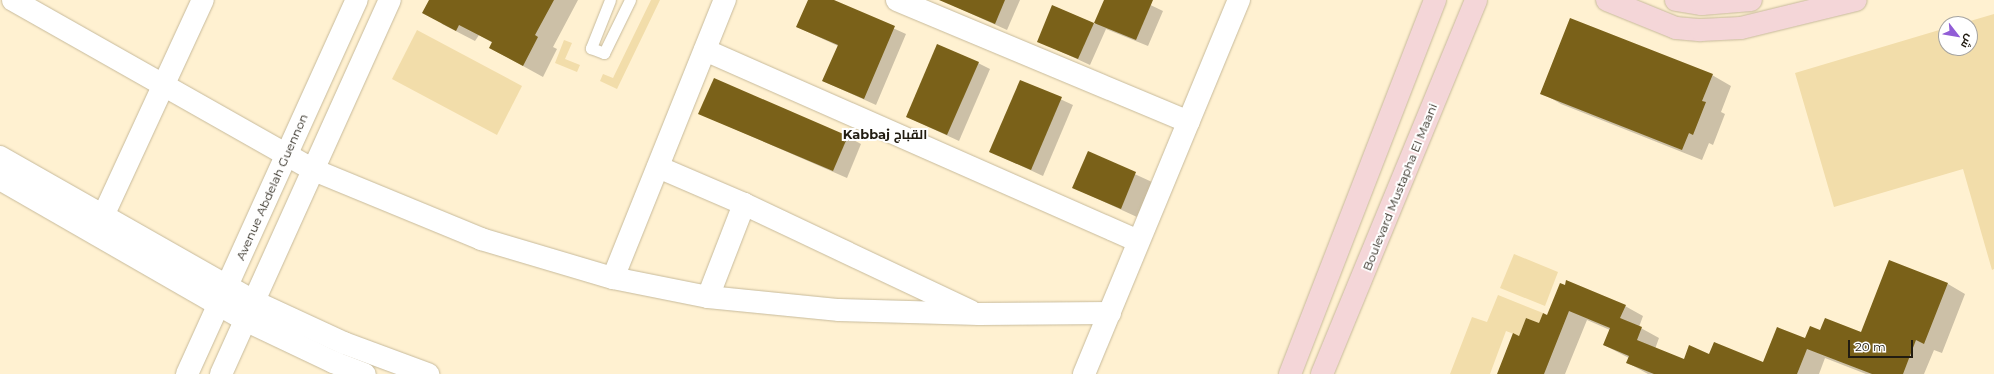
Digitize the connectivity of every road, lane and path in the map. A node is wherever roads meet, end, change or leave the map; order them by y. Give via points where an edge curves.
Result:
1 (13, 0) edge
2 (203, 0) edge
3 (357, 0) edge
4 (390, 0) edge
5 (610, 0) edge
6 (630, 0) edge
7 (725, 0) edge
8 (897, 0) edge
9 (1435, 0) edge
10 (1476, 0) edge
11 (1607, 0) edge
12 (1751, 0) edge
13 (1856, 0) edge
14 (1681, 1) edge
15 (1231, 2) edge
16 (706, 50) junction
17 (164, 86) junction
18 (1188, 122) junction
19 (287, 156) junction
20 (0, 157) edge
21 (658, 167) junction
22 (314, 170) junction
23 (0, 179) edge
24 (1364, 187) junction
25 (1396, 199) junction
26 (744, 204) junction
27 (99, 225) junction
28 (1138, 241) junction
29 (613, 278) junction
30 (223, 296) junction
31 (708, 297) junction
32 (249, 311) junction
33 (1110, 312) junction
34 (978, 314) junction
35 (187, 374) edge
36 (221, 374) edge
37 (365, 374) edge
38 (428, 374) edge
39 (1084, 374) edge
40 (1290, 374) edge
41 (1322, 374) edge

1 - 17 street
2 - 17 street
3 - 19 street, Avenue Abdelah Guennon
4 - 22 street
5 - 6 lane via 591,48 604,53
7 - 16 street
8 - 18 street
9 - 24 street
10 - 25 street, Boulevard Mustapha El Maani
11 - 13 street via 1676,28 1701,30 1741,28
12 - 14 street via 1702,4
15 - 18 street
16 - 21 street
16 - 28 street
17 - 19 street
17 - 27 street
18 - 28 street
19 - 22 street
19 - 30 street, Avenue Abdelah Guennon
20 - 27 street
21 - 26 street
21 - 29 street
22 - 29 street via 481,240
22 - 32 street
23 - 27 street
24 - 25 street
24 - 40 street
25 - 41 street, Boulevard Mustapha El Maani
26 - 31 street
26 - 34 street
27 - 30 street
28 - 33 street
29 - 31 street
30 - 32 street
30 - 35 street, Avenue Abdelah Guennon
31 - 34 street via 839,310
32 - 36 street
32 - 37 street via 333,362
32 - 38 street
33 - 34 street
33 - 39 street

